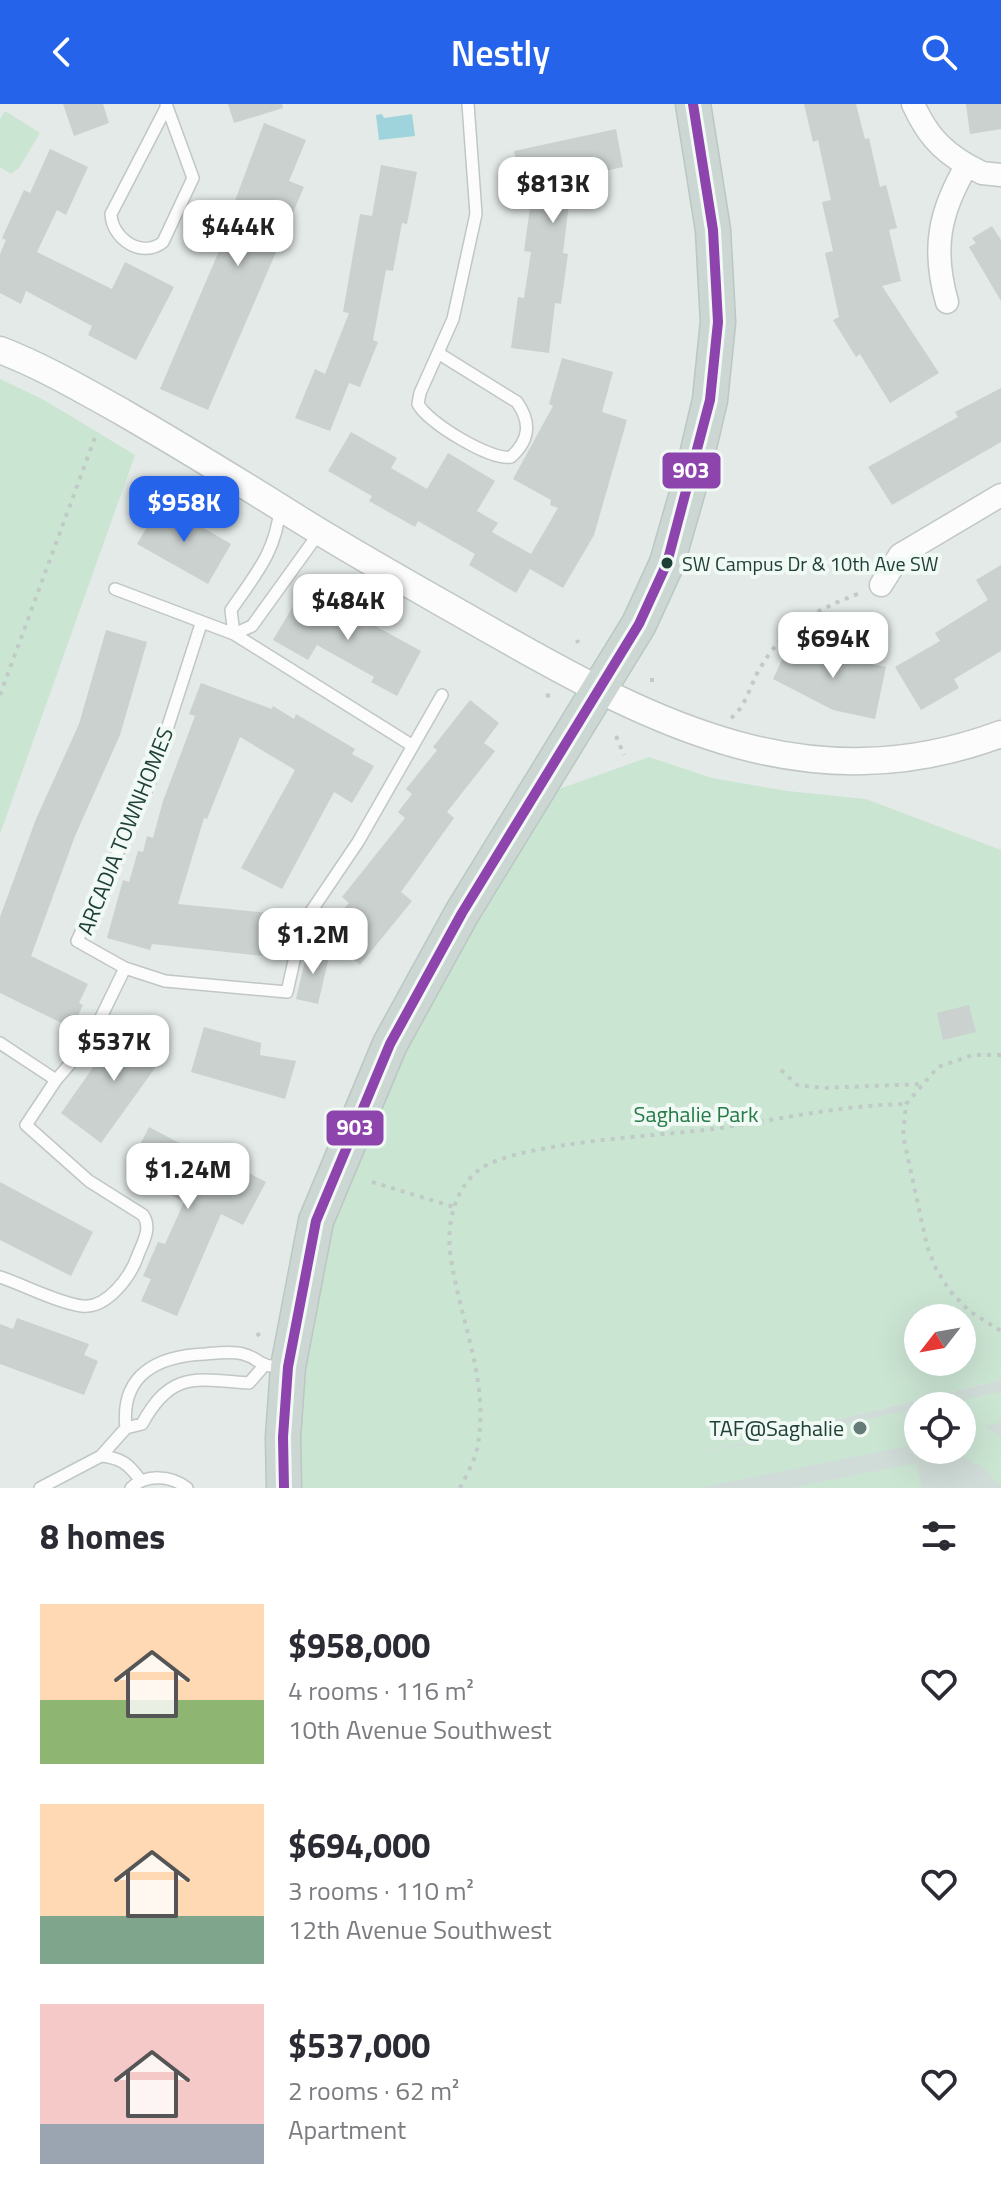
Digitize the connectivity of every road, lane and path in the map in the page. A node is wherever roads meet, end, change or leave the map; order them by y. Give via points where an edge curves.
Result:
1 (468, 104) edge
2 (693, 104) edge
3 (913, 104) edge
4 (166, 105) edge
5 (967, 165) junction
6 (1001, 175) edge
7 (947, 302) dead end
8 (0, 350) edge
9 (438, 353) junction
10 (97, 432) dead end
11 (1001, 495) edge
12 (280, 508) junction
13 (319, 532) junction
14 (881, 585) joint
15 (115, 589) dead end
16 (201, 624) junction
17 (234, 634) junction
18 (650, 680) dead end
19 (658, 680) dead end
20 (596, 691) junction
21 (0, 695) edge
22 (442, 695) dead end
23 (729, 719) dead end
24 (1001, 734) edge
25 (616, 736) dead end
26 (413, 746) junction
27 (624, 755) dead end
28 (125, 968) junction
29 (0, 1043) edge
30 (1001, 1055) edge
31 (781, 1070) dead end
32 (56, 1080) junction
33 (922, 1084) junction
34 (906, 1104) junction
35 (372, 1182) dead end
36 (455, 1207) junction
37 (0, 1277) edge
38 (1001, 1331) edge
39 (276, 1367) junction
40 (126, 1428) junction
41 (101, 1456) junction
42 (135, 1484) edge
43 (40, 1488) edge
44 (187, 1488) edge
45 (284, 1488) edge
46 (460, 1488) edge

1 - 9 lane via 476,214 453,319
2 - 20 main road via 713,230 718,322 710,400 667,563 639,624
3 - 5 street via 925,131
4 - 4 lane via 193,178 163,242 147,250 123,240 111,214
5 - 6 street
5 - 7 street via 942,222 939,272
8 - 12 street via 46,368
9 - 9 lane via 420,393 422,411 495,458 511,457 528,426 517,402
10 - 21 path
11 - 14 street via 900,555
12 - 13 street
12 - 17 lane via 270,553 231,610
13 - 17 lane via 252,626
13 - 20 street
14 - 23 path via 815,611 782,638 738,713
15 - 16 lane
16 - 17 lane
16 - 28 lane, ARCADIA TOWNHOMES via 150,782 77,941
17 - 26 lane
18 - 19 path
20 - 24 street via 667,722 803,759 873,761 936,752
20 - 39 main road via 390,1044 316,1221
22 - 26 lane, ARCADIA TOWNHOMES
25 - 27 path
26 - 28 lane, ARCADIA TOWNHOMES via 310,913 287,992 165,981
28 - 32 lane via 89,1042
29 - 32 lane
30 - 33 path via 957,1059 938,1067
31 - 33 path via 797,1085 823,1088
32 - 37 lane via 26,1125 89,1181 143,1215 148,1230 127,1277 91,1305
33 - 34 path
34 - 36 path via 863,1105 535,1150 494,1160 478,1171 462,1187
34 - 38 path via 903,1135 936,1269 969,1311
35 - 36 path
36 - 46 path via 450,1250 476,1355 479,1418 477,1450
39 - 40 lane via 249,1383 171,1386 142,1424
39 - 40 lane via 245,1354 224,1353 182,1355 156,1363 131,1388 124,1409
39 - 45 main road
40 - 41 lane
41 - 42 lane via 129,1465
41 - 43 lane
42 - 44 lane via 161,1478

